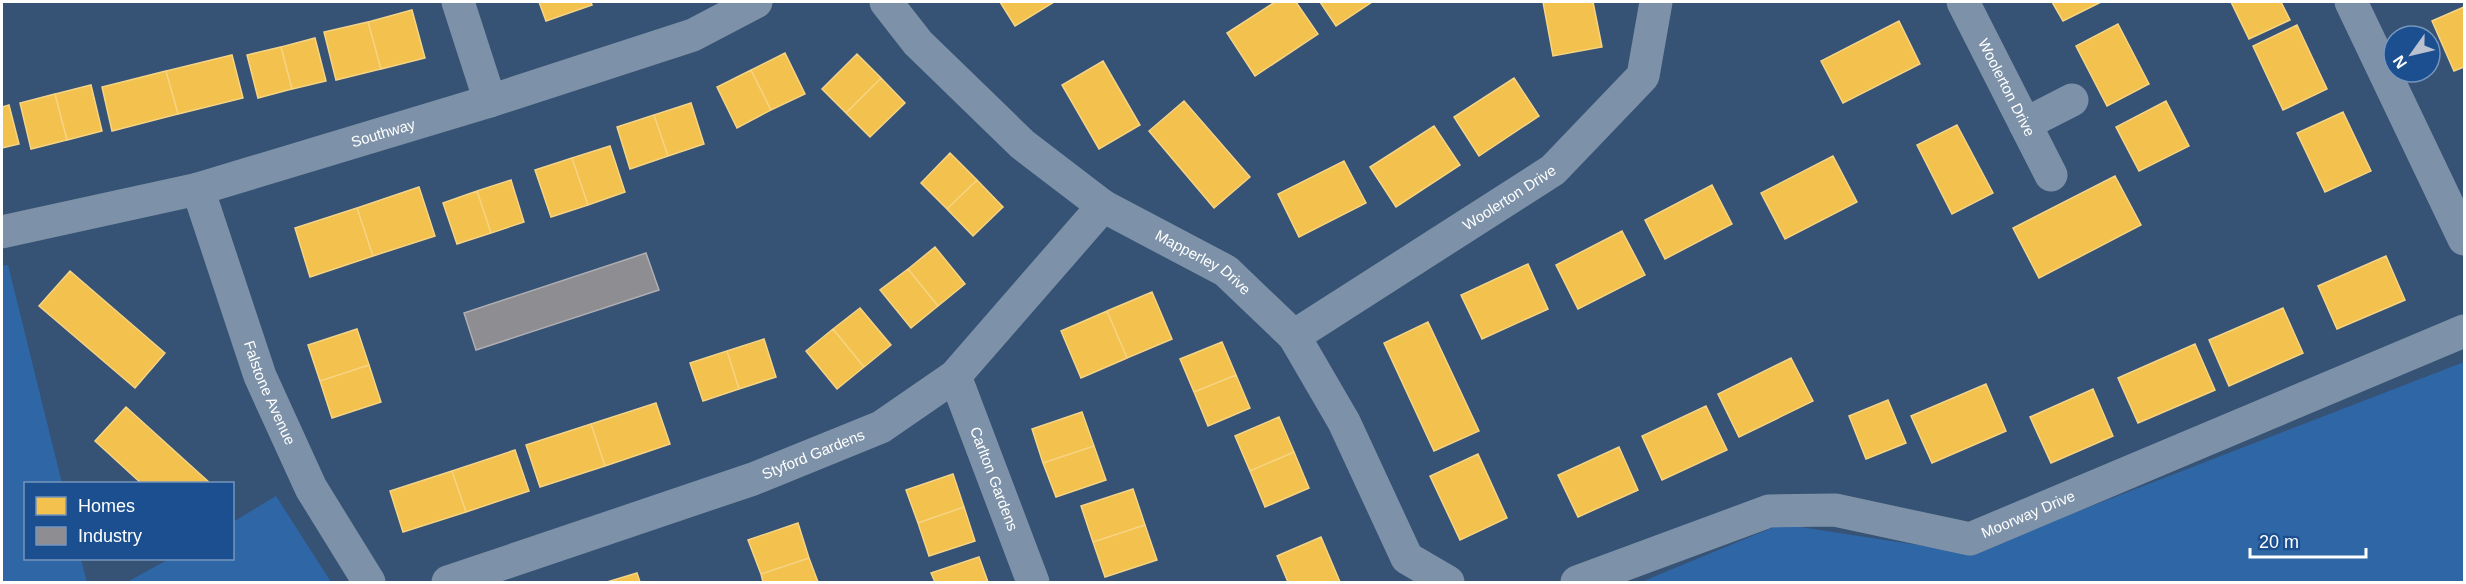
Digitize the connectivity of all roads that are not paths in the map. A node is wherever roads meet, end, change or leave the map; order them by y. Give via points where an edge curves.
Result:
1 (459, 2) edge
2 (756, 2) edge
3 (886, 2) edge
4 (1656, 2) edge
5 (1962, 2) edge
6 (2350, 2) edge
7 (2072, 100) dead end
8 (490, 101) junction
9 (2025, 124) junction
10 (2050, 175) dead end
11 (198, 189) junction
12 (1102, 206) junction
13 (2, 232) edge
14 (2464, 239) edge
15 (2464, 331) edge
16 (1294, 336) junction
17 (955, 376) junction
18 (369, 582) edge
19 (448, 582) edge
20 (1033, 582) edge
21 (1448, 582) edge
22 (1577, 582) edge

1 - 8 street
2 - 8 street, Southway via 693,35
3 - 12 street, Mapperley Drive via 918,43 1022,144
4 - 16 street, Woolerton Drive via 1643,76 1553,170
5 - 9 street, Woolerton Drive
6 - 14 street
7 - 9 street
8 - 11 street, Southway
9 - 10 street, Woolerton Drive
11 - 13 street, Southway
11 - 18 street, Falstone Avenue via 260,376 311,488
12 - 16 street, Mapperley Drive via 1226,271
12 - 17 street, Styford Gardens
15 - 22 street, Moorway Drive via 1970,539 1835,510 1769,511
16 - 21 street, Mapperley Drive via 1344,422 1407,558
17 - 19 street, Styford Gardens via 881,427 753,479
17 - 20 street, Carlton Gardens

